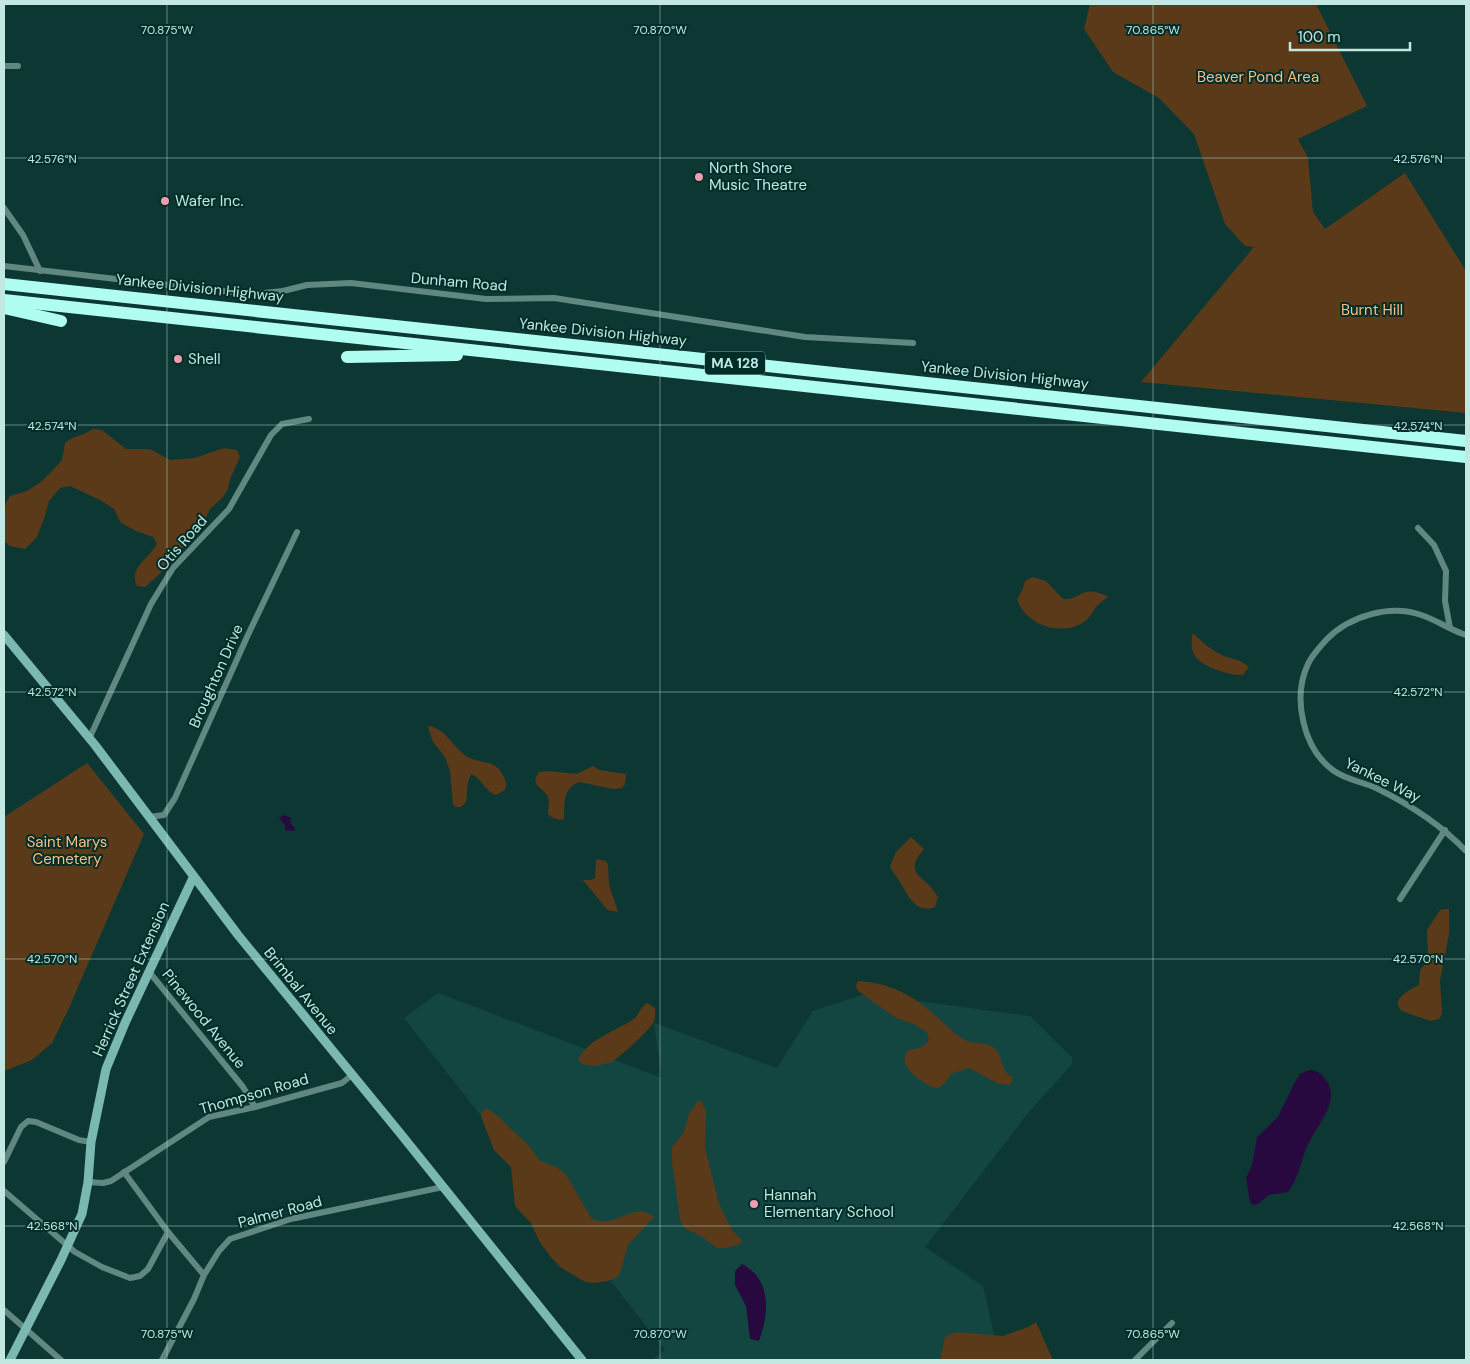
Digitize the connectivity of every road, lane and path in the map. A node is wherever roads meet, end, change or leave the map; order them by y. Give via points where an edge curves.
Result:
1 (4, 66) edge
2 (18, 66) dead end
3 (4, 208) edge
4 (4, 266) edge
5 (40, 271) junction
6 (4, 284) edge
7 (4, 300) edge
8 (4, 308) edge
9 (61, 320) dead end
10 (913, 343) dead end
11 (511, 354) junction
12 (347, 357) dead end
13 (310, 419) dead end
14 (1466, 441) edge
15 (1466, 457) edge
16 (1418, 528) dead end
17 (296, 532) dead end
18 (1450, 628) junction
19 (1466, 634) edge
20 (4, 635) edge
21 (89, 738) junction
22 (149, 817) junction
23 (1445, 830) junction
24 (1466, 851) edge
25 (193, 878) junction
26 (1400, 899) dead end
27 (150, 973) junction
28 (352, 1075) junction
29 (255, 1107) junction
30 (91, 1142) junction
31 (4, 1162) edge
32 (124, 1172) junction
33 (88, 1182) junction
34 (443, 1187) junction
35 (4, 1191) edge
36 (168, 1232) junction
37 (67, 1246) junction
38 (204, 1276) junction
39 (4, 1310) edge
40 (1172, 1324) dead end
41 (26, 1329) junction
42 (10, 1360) edge
43 (61, 1360) edge
44 (162, 1360) edge
45 (582, 1360) edge
46 (1135, 1360) edge

1 - 2 street
3 - 5 street via 23,235
4 - 5 street, Dunham Road
5 - 10 street, Dunham Road via 254,294 307,285 350,284 486,300 554,298 805,337
6 - 14 highway, Yankee Division Highway / MA 128
7 - 11 highway, MA 128
8 - 9 highway
11 - 12 highway
11 - 15 highway, MA 128
13 - 21 street, Otis Road via 282,424 271,435 229,509 173,568 151,604
16 - 18 street via 1434,545 1446,572 1445,601
17 - 22 street, Broughton Drive via 175,798 164,815
18 - 19 street, Yankee Way
18 - 23 street, Yankee Way via 1420,614 1398,610 1372,614 1352,622 1332,634 1308,663 1302,681 1301,704 1312,745 1333,770 1407,803
20 - 21 main road, Brimbal Avenue
21 - 22 main road, Brimbal Avenue
22 - 25 main road, Brimbal Avenue
23 - 24 street, Yankee Way
23 - 26 street
25 - 27 main road, Herrick Street Extension
25 - 28 main road, Brimbal Avenue
27 - 29 street, Pinewood Avenue via 243,1087
27 - 30 main road, Herrick Street Extension via 106,1069
28 - 29 street, Thompson Road via 342,1083
28 - 34 main road, Brimbal Avenue
29 - 32 street, Thompson Road via 209,1117
30 - 31 street via 28,1121 20,1127
30 - 33 main road, Herrick Street Extension
32 - 33 street, Thompson Road via 106,1183
32 - 36 street
33 - 37 main road, Herrick Street Extension via 84,1207
34 - 38 street, Palmer Road via 291,1219 248,1232 230,1239
34 - 45 main road, Brimbal Avenue
35 - 37 street
36 - 37 street via 148,1269 136,1278 102,1267
36 - 38 street
37 - 41 main road, Herrick Street Extension
38 - 44 street, Palmer Road
39 - 41 street
40 - 46 street
41 - 42 main road, Herrick Street Extension
41 - 43 street

